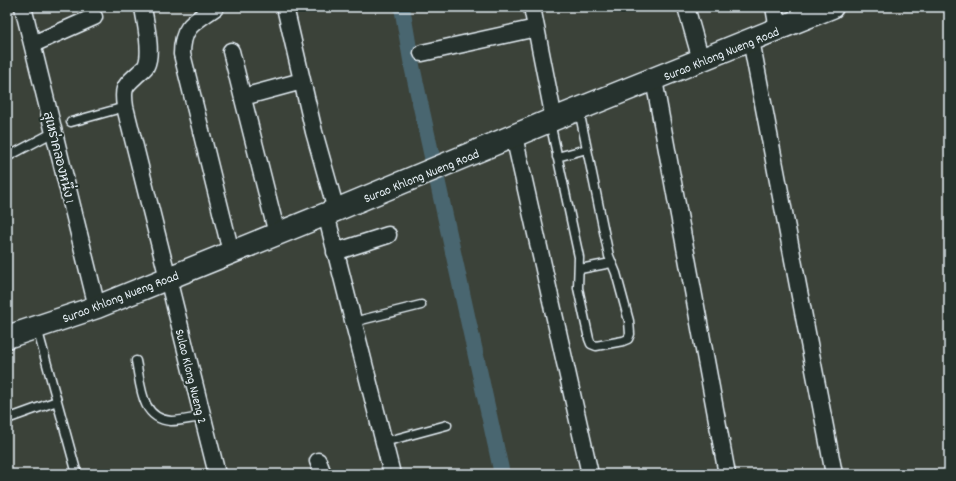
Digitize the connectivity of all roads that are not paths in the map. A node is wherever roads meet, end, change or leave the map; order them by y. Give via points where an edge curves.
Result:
1 (23, 7) edge
2 (143, 7) edge
3 (216, 7) edge
4 (532, 7) edge
5 (686, 7) edge
6 (774, 7) edge
7 (832, 7) edge
8 (287, 8) edge
9 (94, 17) dead end
10 (536, 28) junction
11 (778, 29) junction
12 (751, 40) junction
13 (33, 44) junction
14 (231, 50) dead end
15 (422, 52) dead end
16 (701, 60) junction
17 (654, 80) junction
18 (302, 81) junction
19 (243, 97) junction
20 (125, 107) junction
21 (579, 109) junction
22 (552, 120) junction
23 (71, 122) dead end
24 (54, 132) junction
25 (514, 136) junction
26 (587, 149) junction
27 (7, 157) edge
28 (557, 157) junction
29 (331, 212) junction
30 (277, 234) junction
31 (388, 235) dead end
32 (231, 252) junction
33 (335, 252) junction
34 (611, 264) junction
35 (580, 269) junction
36 (167, 278) junction
37 (421, 305) dead end
38 (97, 307) junction
39 (353, 322) junction
40 (37, 328) junction
41 (7, 337) edge
42 (136, 360) dead end
43 (57, 401) junction
44 (202, 417) junction
45 (7, 419) edge
46 (447, 425) dead end
47 (384, 442) junction
48 (77, 474) edge
49 (216, 474) edge
50 (392, 474) edge
51 (590, 474) edge
52 (727, 474) edge
53 (834, 474) edge

1 - 13 street, สุเหร่าคลองหนึ่ง 1
2 - 20 street, Sulao Klong Nueng 2 via 148,56 146,66 127,84 123,93
3 - 32 street via 190,25 182,43 182,54
4 - 10 street
5 - 16 street
6 - 11 street
7 - 11 main road, Surao Khlong Nueng Road
8 - 18 street
9 - 13 street
10 - 15 street
10 - 22 street
11 - 12 main road, Surao Khlong Nueng Road
12 - 16 main road, Surao Khlong Nueng Road
12 - 53 street
13 - 24 street, สุเหร่าคลองหนึ่ง 1
14 - 19 street
16 - 17 main road, Surao Khlong Nueng Road
17 - 21 main road, Surao Khlong Nueng Road
17 - 52 street
18 - 19 street
18 - 29 street
19 - 30 street
20 - 23 lane
20 - 36 street, Sulao Klong Nueng 2
21 - 22 main road, Surao Khlong Nueng Road
21 - 26 lane
22 - 25 main road, Surao Khlong Nueng Road
22 - 28 lane
24 - 27 lane
24 - 38 street, สุเหร่าคลองหนึ่ง 1
25 - 29 main road, Surao Khlong Nueng Road
25 - 51 street
26 - 28 lane
26 - 34 lane
28 - 35 lane
29 - 30 main road, Surao Khlong Nueng Road
29 - 33 street
30 - 32 main road, Surao Khlong Nueng Road
31 - 33 street
32 - 36 main road, Surao Khlong Nueng Road
33 - 39 street
34 - 35 lane
34 - 35 lane via 616,273 630,334 628,339 596,346 591,344 589,339 578,288
36 - 38 main road, Surao Khlong Nueng Road
36 - 44 street, Sulao Klong Nueng 2
37 - 39 lane
38 - 40 main road, Surao Khlong Nueng Road
39 - 47 street
40 - 41 main road, Surao Khlong Nueng Road
40 - 43 lane
42 - 44 lane via 145,405 151,413 160,419 172,421
43 - 45 lane
43 - 48 lane
44 - 49 street, Sulao Klong Nueng 2
46 - 47 lane
47 - 50 street

